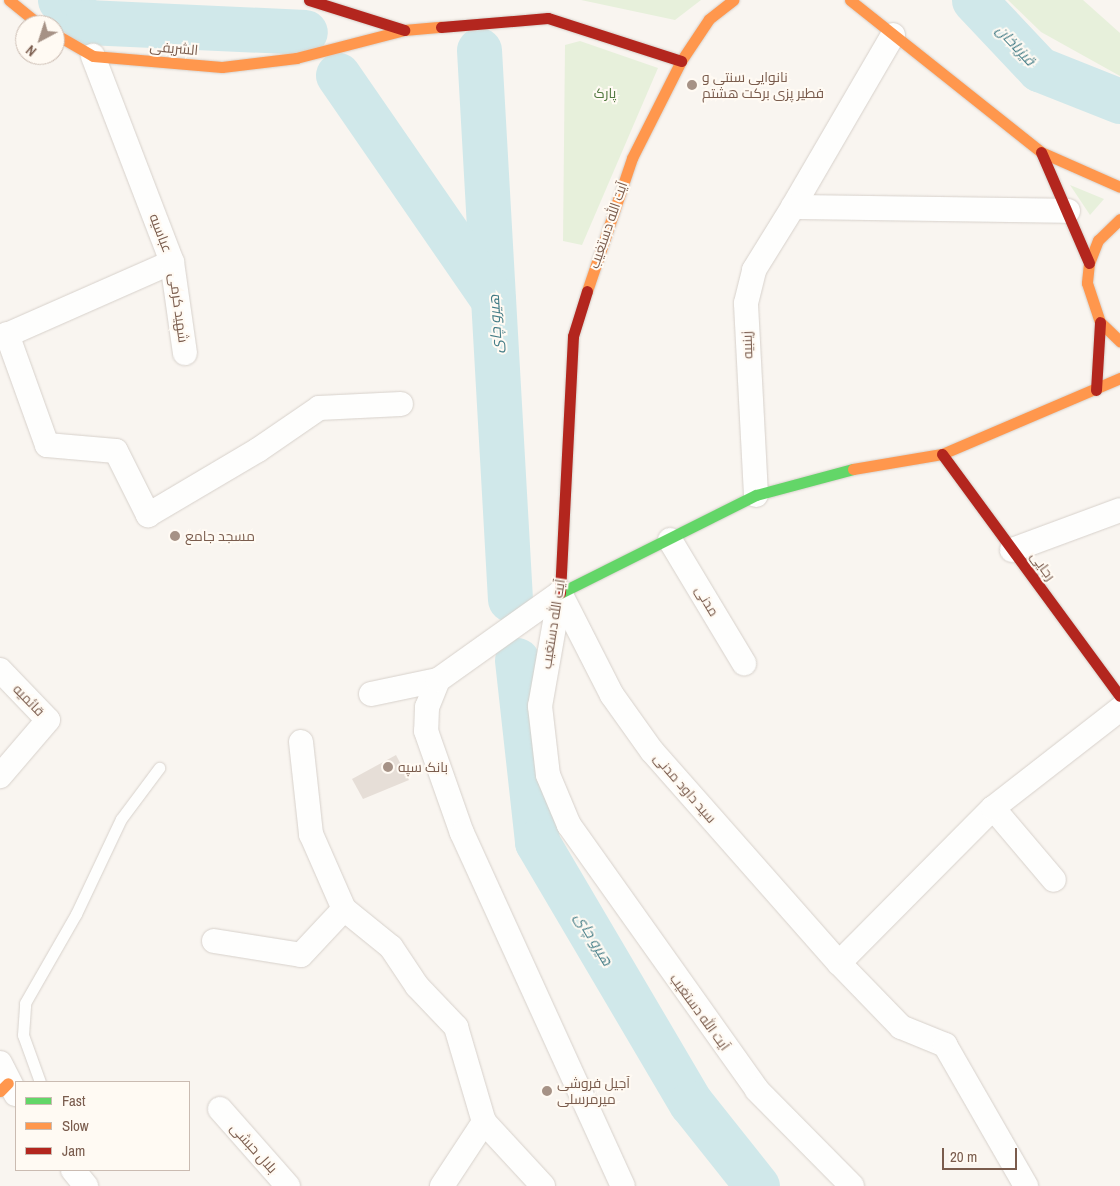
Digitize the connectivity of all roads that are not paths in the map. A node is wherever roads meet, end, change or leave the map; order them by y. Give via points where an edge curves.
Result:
1 (9, 0) edge
2 (315, 0) edge
3 (733, 0) edge
4 (850, 0) edge
5 (28, 15) edge
6 (404, 30) junction
7 (893, 35) junction
8 (65, 40) edge
9 (93, 56) junction
10 (680, 61) junction
11 (1041, 152) junction
12 (1120, 187) edge
13 (793, 207) junction
14 (1068, 211) junction
15 (1120, 219) edge
16 (172, 262) junction
17 (1089, 263) junction
18 (1100, 322) junction
19 (3, 336) edge
20 (1120, 340) edge
21 (185, 353) dead end
22 (1120, 378) edge
23 (1096, 390) junction
24 (401, 404) dead end
25 (942, 454) junction
26 (756, 495) junction
27 (1120, 510) edge
28 (670, 540) junction
29 (1012, 550) junction
30 (560, 593) junction
31 (744, 663) dead end
32 (0, 670) edge
33 (438, 680) junction
34 (371, 694) dead end
35 (1120, 696) edge
36 (1120, 709) edge
37 (301, 742) dead end
38 (159, 768) dead end
39 (0, 776) edge
40 (993, 808) junction
41 (1054, 880) dead end
42 (344, 909) junction
43 (214, 941) dead end
44 (839, 963) junction
45 (40, 1081) edge
46 (220, 1110) dead end
47 (484, 1122) junction
48 (74, 1171) edge
49 (86, 1186) edge
50 (288, 1186) edge
51 (442, 1186) edge
52 (543, 1186) edge
53 (623, 1186) edge
54 (852, 1186) edge
55 (1026, 1186) edge

1 - 5 main road
2 - 6 main road
3 - 10 main road, آیت الله دستغیب via 708,19
4 - 7 main road
6 - 9 main road, الشریفی via 296,58 222,67
6 - 10 main road via 548,18
7 - 11 main road
7 - 13 street, زینبیه
8 - 9 main road, الشریفی
9 - 16 street, عباسیه
10 - 30 main road, آیت الله دستغیب via 632,158 609,216 573,336
11 - 12 main road
11 - 14 main road
13 - 14 street
13 - 26 street, زینبیه via 754,270 746,303
14 - 17 main road
15 - 17 main road via 1098,240
16 - 19 street, عباسیه
16 - 21 street, شهید کرمی
17 - 18 main road via 1086,283
18 - 20 main road
18 - 23 main road
19 - 24 street via 47,445 116,451 148,515 258,450 319,408
22 - 23 main road
23 - 25 main road
25 - 26 main road via 846,470
25 - 29 main road, رجایی
26 - 28 main road
27 - 29 street
28 - 30 main road
28 - 31 street, مدنی
29 - 35 main road, رجایی
30 - 33 street via 535,614
30 - 44 street, سید داود مدنی via 612,695 652,751
30 - 54 street, آیت الله دستغیب via 540,706 548,775 569,826 758,1090
32 - 39 street, قائمیه via 48,720
33 - 34 street
33 - 53 street via 427,707 426,731 458,824
36 - 40 street
37 - 42 street via 311,834
38 - 45 lane via 121,820 76,914 25,1004 23,1035
40 - 41 street
40 - 44 street
42 - 43 street via 301,955
42 - 47 street via 391,947 417,986 456,1027
44 - 55 street, سید داود مدنی via 901,1027 945,1045
46 - 50 street, بلال حبشی
47 - 51 street
47 - 52 street
48 - 49 street

